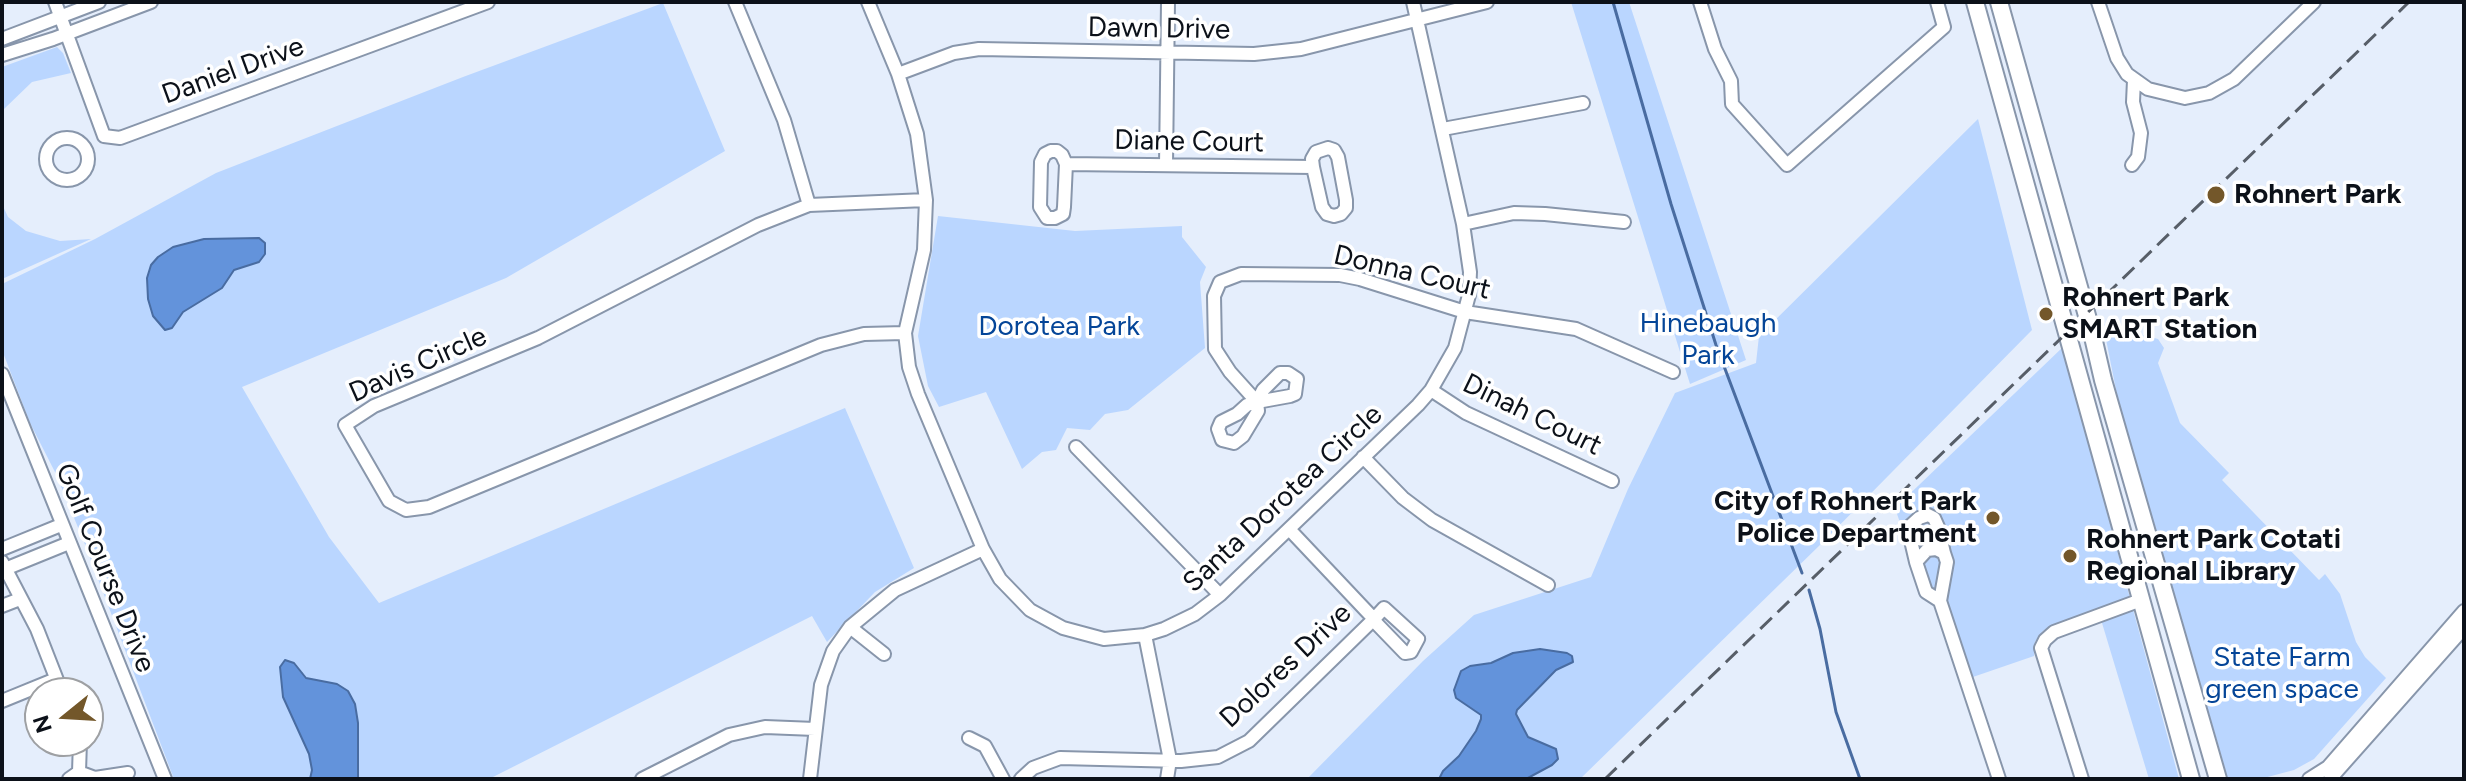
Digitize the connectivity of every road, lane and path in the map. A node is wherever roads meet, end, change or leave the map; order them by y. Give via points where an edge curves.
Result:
1 (55, 2) edge
2 (99, 2) edge
3 (151, 2) edge
4 (488, 2) edge
5 (735, 2) edge
6 (868, 2) edge
7 (1168, 2) edge
8 (1413, 2) edge
9 (1487, 2) edge
10 (1700, 2) edge
11 (1937, 2) edge
12 (1975, 2) edge
13 (1999, 2) edge
14 (2098, 2) edge
15 (2314, 2) edge
16 (1419, 19) junction
17 (63, 25) junction
18 (2, 39) edge
19 (1168, 54) junction
20 (2, 55) edge
21 (898, 74) junction
22 (2134, 80) junction
23 (1583, 103) dead end
24 (1443, 129) junction
25 (104, 136) junction
26 (84, 146) dead end
27 (1066, 164) junction
28 (1166, 165) junction
29 (2132, 165) dead end
30 (1313, 167) junction
31 (926, 200) junction
32 (809, 205) junction
33 (1624, 222) dead end
34 (1463, 224) junction
35 (1465, 312) junction
36 (905, 333) junction
37 (1673, 372) dead end
38 (2, 374) edge
39 (1431, 390) junction
40 (1257, 402) dead end
41 (1076, 447) dead end
42 (1363, 457) junction
43 (1612, 481) dead end
44 (61, 525) junction
45 (1289, 529) junction
46 (69, 543) junction
47 (2, 549) edge
48 (983, 549) junction
49 (1944, 553) junction
50 (1916, 562) junction
51 (3, 565) edge
52 (1548, 585) dead end
53 (1220, 595) junction
54 (20, 599) junction
55 (2141, 600) junction
56 (1940, 601) junction
57 (2, 606) edge
58 (2464, 611) edge
59 (850, 627) junction
60 (2464, 628) edge
61 (1145, 635) junction
62 (884, 654) dead end
63 (55, 677) edge
64 (24, 692) edge
65 (2, 701) edge
66 (815, 729) junction
67 (969, 738) dead end
68 (1170, 760) junction
69 (128, 773) dead end
70 (74, 775) edge
71 (165, 779) edge
72 (642, 779) edge
73 (810, 779) edge
74 (1003, 779) edge
75 (1021, 779) edge
76 (1167, 779) edge
77 (1999, 779) edge
78 (2082, 779) edge
79 (2191, 779) edge
80 (2218, 779) edge
81 (2309, 779) edge
82 (2330, 779) edge

1 - 17 street
2 - 17 street
3 - 17 street
4 - 25 street, Daniel Drive via 120,138
5 - 32 street via 784,120
6 - 21 street, Santa Dorotea Circle
7 - 19 street
8 - 16 street, Santa Dorotea Circle
9 - 16 street, Dawn Drive
10 - 11 street via 1731,81 1732,104 1787,165 1944,27
12 - 55 main road
13 - 80 main road
14 - 22 street via 2117,58
15 - 22 street via 2234,79 2209,93 2173,96
16 - 19 street, Dawn Drive via 1301,49
16 - 24 street, Santa Dorotea Circle
17 - 18 street
17 - 20 street
17 - 25 street
19 - 21 street, Dawn Drive via 979,49
19 - 28 street
21 - 31 street, Santa Dorotea Circle via 917,134
22 - 29 street via 2141,133
23 - 24 street
24 - 34 street, Santa Dorotea Circle
25 - 26 street, Daniel Drive
27 - 27 street, Diane Court via 1057,151 1045,154 1041,162 1040,207 1047,218 1063,214
27 - 28 street, Diane Court
28 - 30 street, Diane Court
30 - 30 street, Diane Court via 1322,207 1327,214 1341,214 1346,200 1334,150 1316,152
31 - 32 street, Davis Circle
31 - 36 street, Santa Dorotea Circle via 924,250
32 - 36 street, Davis Circle via 758,225 538,338 374,406 345,425 352,440 389,501 406,510 429,507 821,345 864,334
33 - 34 street via 1514,213
34 - 35 street, Santa Dorotea Circle via 1470,272
35 - 37 street, Donna Court via 1576,329
35 - 39 street, Santa Dorotea Circle via 1455,348
35 - 40 street, Donna Court via 1340,275 1241,274 1220,282 1214,296 1215,349
36 - 48 street, Santa Dorotea Circle via 918,394
38 - 44 street, Golf Course Drive
39 - 42 street, Santa Dorotea Circle
39 - 43 street, Dinah Court via 1466,413
41 - 53 street
42 - 45 street, Santa Dorotea Circle
42 - 52 street via 1432,520
44 - 46 street, Golf Course Drive
44 - 47 street
45 - 53 street, Santa Dorotea Circle
45 - 68 street, Dolores Drive via 1374,619 1249,741 1218,757
46 - 51 street
46 - 71 street, Golf Course Drive
48 - 59 street via 895,590
48 - 61 street, Santa Dorotea Circle via 1000,579 1030,610 1063,628 1104,639
49 - 50 street via 1927,550
49 - 50 street via 1938,527 1928,515 1908,528
49 - 56 street
50 - 56 street via 1926,592
51 - 54 street
53 - 61 street, Santa Dorotea Circle via 1182,622
54 - 57 street
54 - 63 street
55 - 78 street via 2054,632 2041,648
55 - 79 main road
56 - 77 street
58 - 81 street via 2328,767
59 - 62 street
59 - 66 street via 833,651 821,685
60 - 82 street
61 - 68 street
64 - 65 street
66 - 72 street via 765,727 729,735
66 - 73 street
67 - 74 street via 985,746
68 - 75 street, Dolores Drive via 1060,758
68 - 76 street
69 - 70 street

